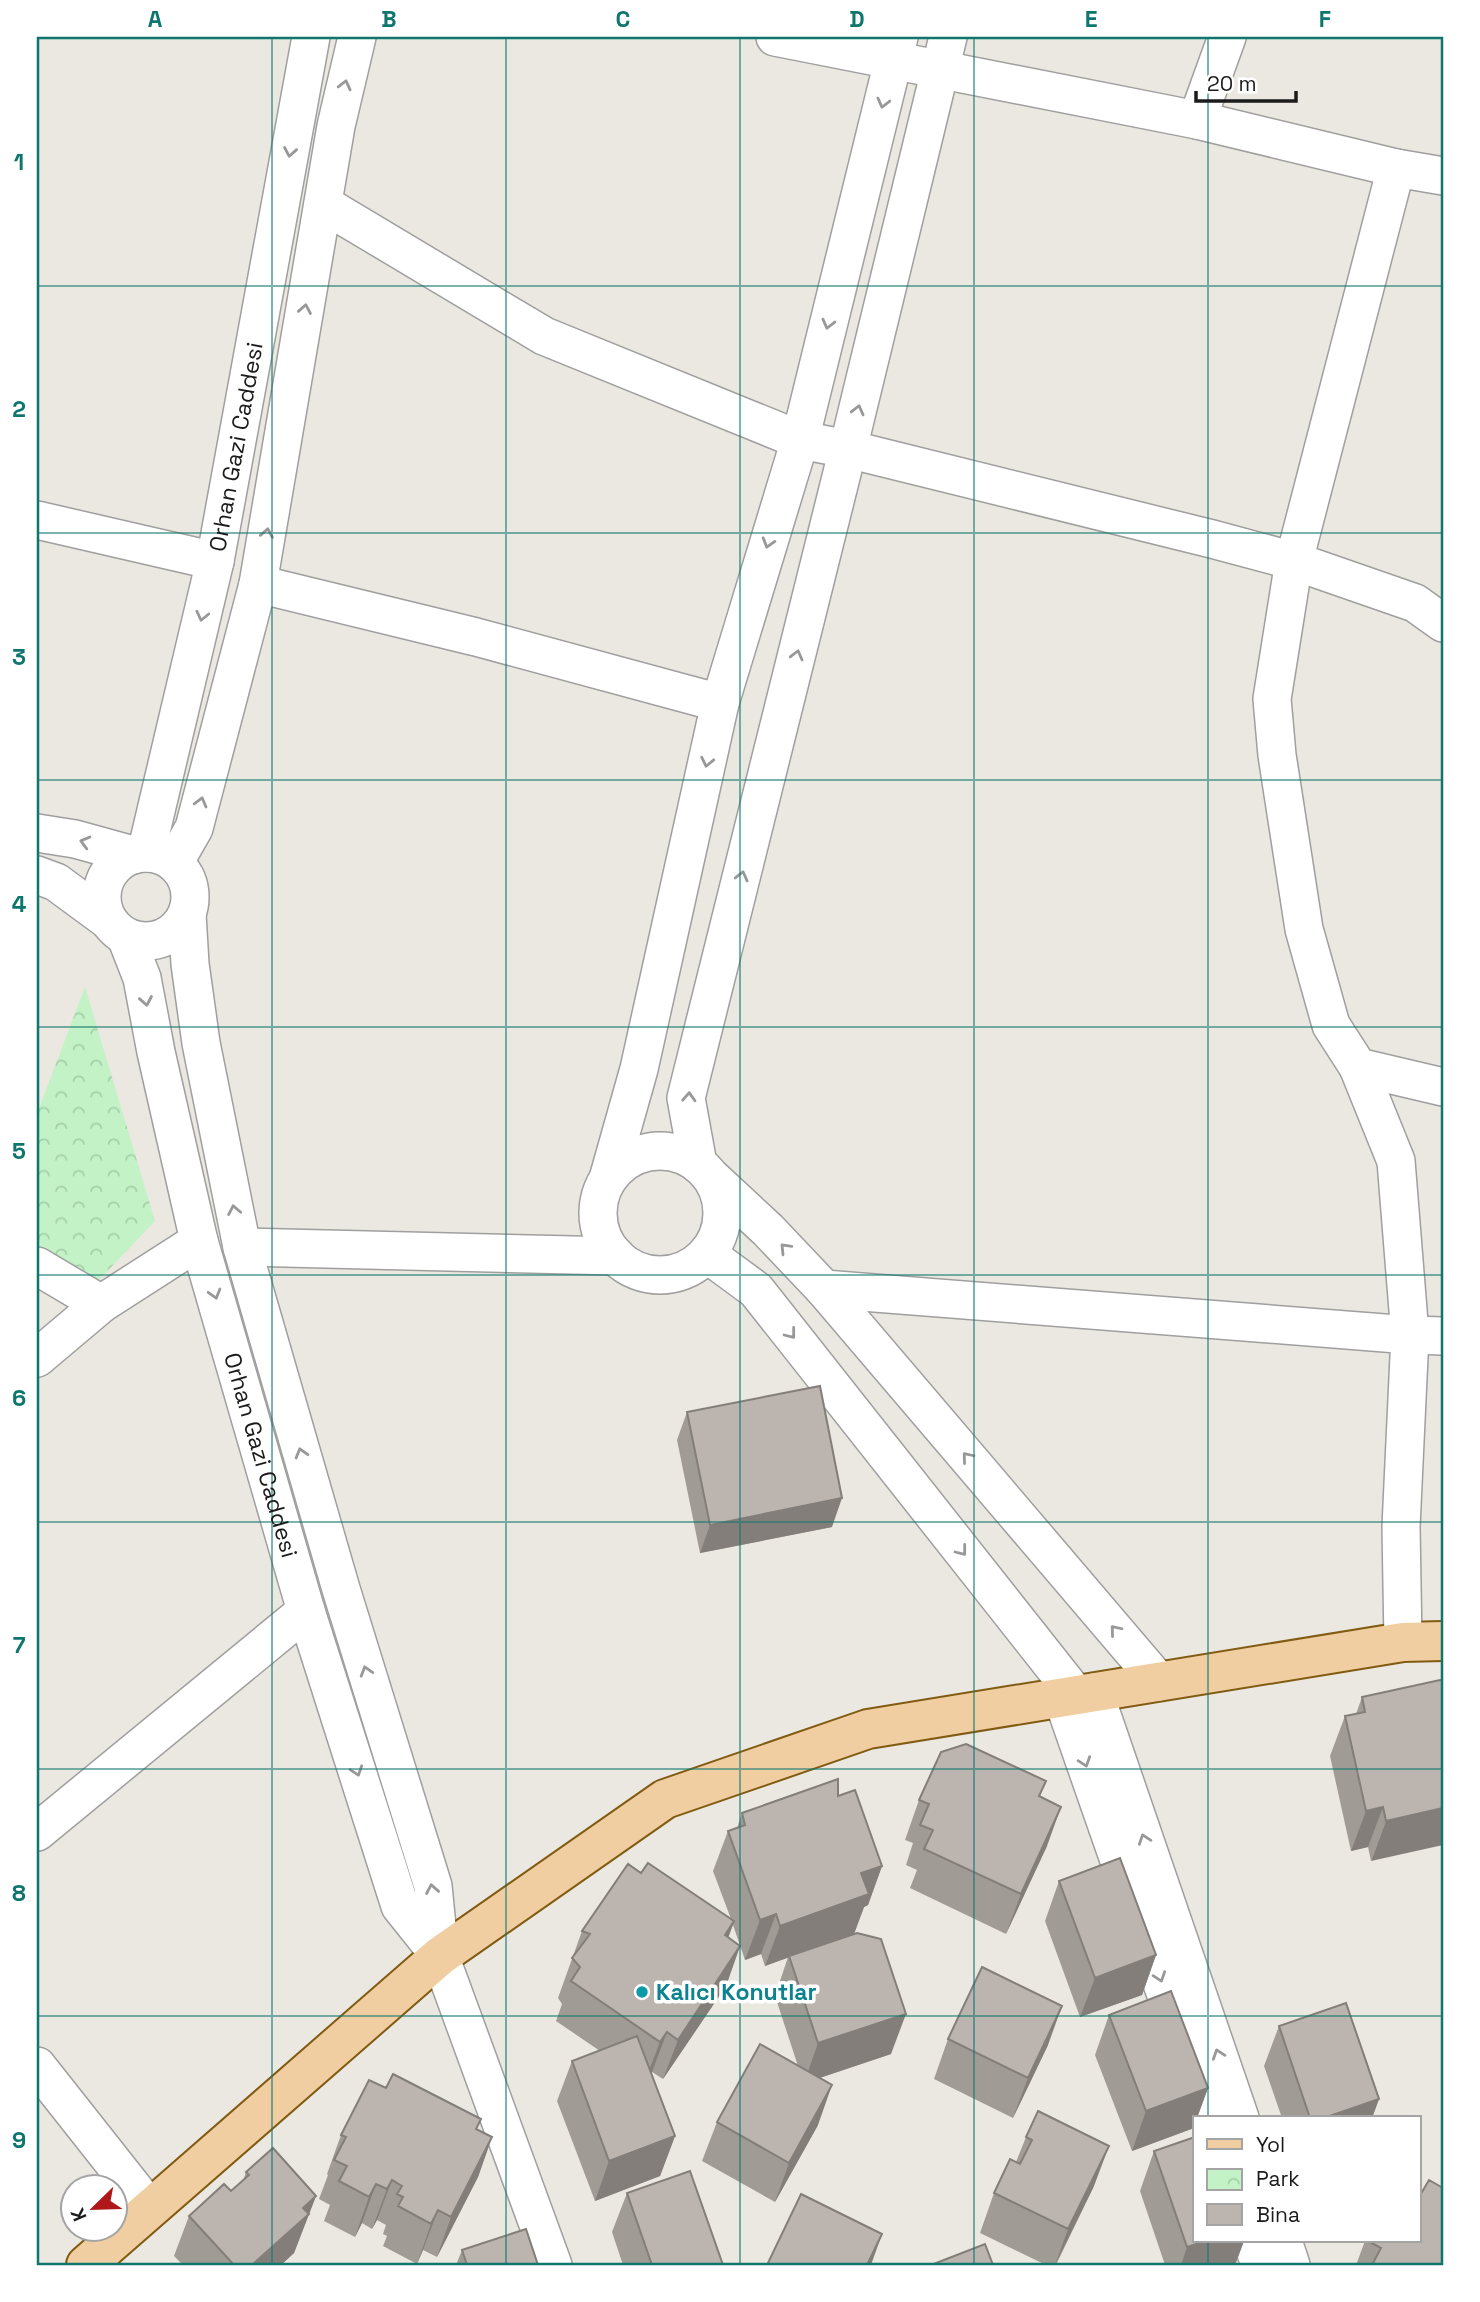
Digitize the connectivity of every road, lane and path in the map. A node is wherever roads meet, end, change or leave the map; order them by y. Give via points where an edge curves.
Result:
1 (311, 37) edge
2 (356, 37) edge
3 (775, 37) edge
4 (1227, 37) edge
5 (896, 48) edge
6 (944, 52) edge
7 (1198, 120) junction
8 (1396, 168) junction
9 (1443, 176) edge
10 (323, 204) junction
11 (800, 440) junction
12 (848, 449) junction
13 (37, 520) edge
14 (1294, 561) junction
15 (215, 562) junction
16 (258, 584) junction
17 (1443, 623) edge
18 (720, 703) junction
19 (37, 833) edge
20 (151, 857) junction
21 (37, 875) edge
22 (187, 914) junction
23 (117, 929) junction
24 (1358, 1067) junction
25 (1443, 1087) edge
26 (705, 1171) junction
27 (608, 1179) junction
28 (199, 1241) junction
29 (242, 1247) junction
30 (707, 1254) junction
31 (615, 1256) junction
32 (37, 1266) edge
33 (824, 1289) junction
34 (101, 1304) junction
35 (1427, 1335) edge
36 (37, 1357) edge
37 (306, 1611) junction
38 (1443, 1641) edge
39 (1403, 1642) junction
40 (1159, 1682) junction
41 (1077, 1695) junction
42 (37, 1832) edge
43 (440, 1956) junction
44 (37, 2066) edge
45 (1208, 2116) edge
46 (1239, 2116) edge
47 (150, 2209) junction
48 (1252, 2242) edge
49 (1283, 2242) edge
50 (86, 2265) edge
51 (553, 2265) edge
52 (1260, 2265) edge
53 (1291, 2265) edge

1 -> 15 street, Orhan Gazi Caddesi
10 -> 2 street
3 - 5 street
4 - 7 street
5 - 6 street
5 -> 11 street
6 - 7 street
12 -> 6 street
7 - 8 street
8 - 9 street
8 - 14 street
10 - 11 street via 544,336
16 -> 10 street
11 - 12 street
11 -> 18 street
12 - 14 street
26 -> 12 street via 686,1098
13 - 15 street
14 - 17 street via 1415,603
14 - 24 street via 1272,699 1277,755 1304,929 1331,1025
15 -> 20 street, Orhan Gazi Caddesi
16 - 18 street
20 -> 16 street via 194,828
18 -> 27 street via 639,1069
20 -> 19 street
20 - 22 street via 185,877 190,904
20 - 23 street via 121,861 105,883 104,910
21 - 23 street via 56,882
22 - 23 street via 174,930 155,940 140,941
29 -> 22 street via 201,1043
23 -> 28 street, Orhan Gazi Caddesi via 142,978
24 - 25 street
24 - 35 street via 1396,1161
26 - 27 street via 680,1154 660,1151 622,1164
26 - 30 street via 720,1197 722,1217 718,1237
33 -> 26 street
27 - 31 street via 598,1219
28 - 34 street
28 -> 37 street, Orhan Gazi Caddesi
29 - 31 street
43 -> 29 street via 433,1886
30 - 31 street via 672,1274 652,1275
30 -> 41 street via 757,1290
32 - 34 street
33 - 35 street
40 -> 33 street
34 - 36 street
35 - 39 street via 1401,1527
37 - 42 street
37 -> 43 street, Orhan Gazi Caddesi via 400,1906
38 - 39 main road
39 - 40 main road
40 - 41 main road
41 - 43 main road via 868,1728 665,1799
41 -> 45 street
46 -> 41 street
43 - 47 main road
43 - 51 street
44 - 47 street
47 - 50 main road
48 - 52 street
49 - 53 street

